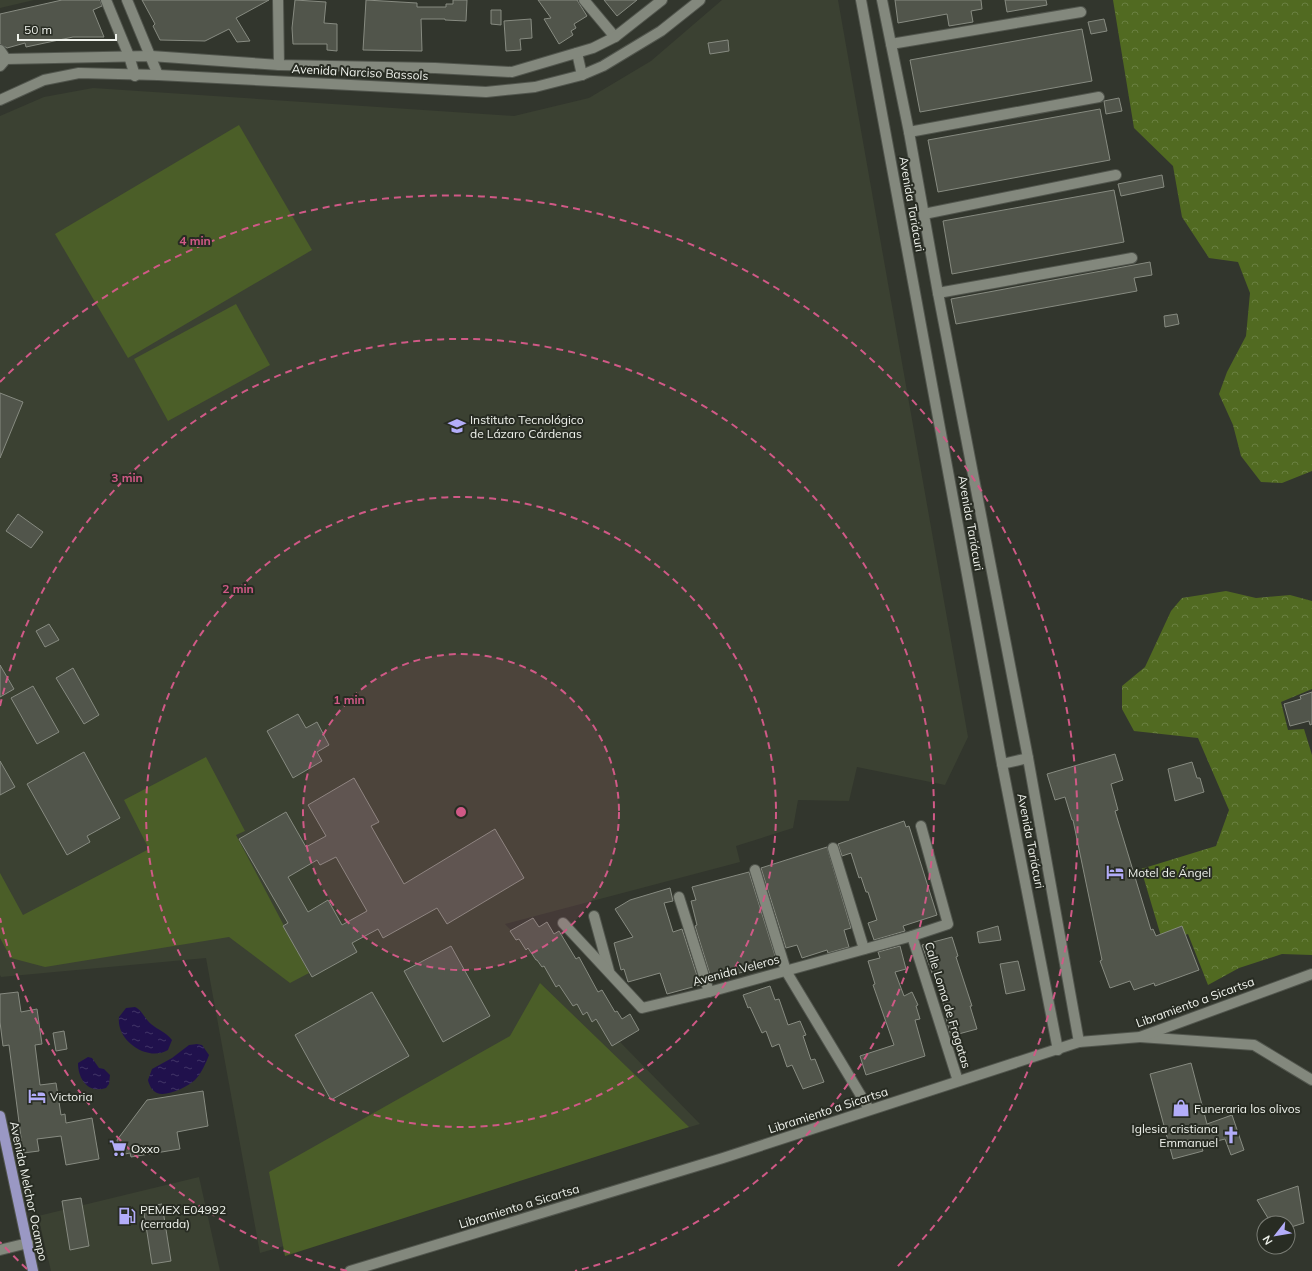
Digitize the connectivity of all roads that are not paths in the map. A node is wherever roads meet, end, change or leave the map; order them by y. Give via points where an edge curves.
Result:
1 (106, 0) edge
2 (127, 0) edge
3 (278, 0) edge
4 (584, 0) edge
5 (662, 0) edge
6 (700, 0) edge
7 (861, 0) edge
8 (882, 0) edge
9 (1081, 12) dead end
10 (615, 37) junction
11 (891, 44) junction
12 (0, 50) edge
13 (577, 53) junction
14 (129, 56) junction
15 (151, 56) junction
16 (3, 62) edge
17 (279, 65) junction
18 (158, 75) junction
19 (582, 75) junction
20 (135, 76) junction
21 (1098, 97) dead end
22 (0, 100) edge
23 (909, 132) junction
24 (1116, 176) dead end
25 (924, 214) junction
26 (1132, 258) dead end
27 (938, 293) junction
28 (1028, 758) junction
29 (1002, 764) junction
30 (921, 826) dead end
31 (833, 848) dead end
32 (754, 870) dead end
33 (679, 897) dead end
34 (594, 916) dead end
35 (563, 923) dead end
36 (912, 936) junction
37 (864, 949) junction
38 (786, 971) junction
39 (609, 973) junction
40 (1312, 974) edge
41 (709, 992) junction
42 (1140, 1037) junction
43 (1079, 1042) junction
44 (1058, 1050) junction
45 (1312, 1080) edge
46 (958, 1081) junction
47 (869, 1109) junction
48 (0, 1116) edge
49 (28, 1243) junction
50 (0, 1250) edge
51 (33, 1271) edge
52 (350, 1271) edge

1 - 14 street
2 - 15 street
3 - 17 street
4 - 10 street
5 - 10 street, Avenida Narciso Bassols
6 - 19 street, Avenida Narciso Bassols via 661,32 603,66
7 - 29 street, Avenida Tariácuri
8 - 11 street, Avenida Tariácuri
9 - 11 street
10 - 13 street, Avenida Narciso Bassols
11 - 23 street, Avenida Tariácuri
12 - 16 street
13 - 17 street, Avenida Narciso Bassols via 512,72
13 - 19 street
14 - 15 street, Avenida Narciso Bassols
14 - 16 street, Avenida Narciso Bassols
14 - 20 street
15 - 17 street, Avenida Narciso Bassols
15 - 18 street
18 - 19 street, Avenida Narciso Bassols via 486,92 535,87
18 - 20 street, Avenida Narciso Bassols
20 - 22 street, Avenida Narciso Bassols via 79,73 44,80
21 - 23 street
23 - 25 street, Avenida Tariácuri
24 - 25 street
25 - 27 street, Avenida Tariácuri
26 - 27 street
27 - 28 street, Avenida Tariácuri
28 - 29 street
28 - 43 street, Avenida Tariácuri
29 - 44 street, Avenida Tariácuri
30 - 36 street, Avenida Veleros via 948,924
31 - 37 street
32 - 38 street
33 - 41 street
34 - 39 street
35 - 39 street, Avenida Veleros
36 - 37 street, Avenida Veleros
36 - 46 street, Calle Loma de Fragatas
37 - 38 street, Avenida Veleros
38 - 41 street, Avenida Veleros
38 - 47 street
39 - 41 street, Avenida Veleros via 642,1008
40 - 42 street, Libramiento a Sicartsa
42 - 43 street, Libramiento a Sicartsa
42 - 45 street via 1254,1045
43 - 44 street, Libramiento a Sicartsa
44 - 46 street, Libramiento a Sicartsa
46 - 47 street, Libramiento a Sicartsa
47 - 52 street, Libramiento a Sicartsa via 716,1160
48 - 49 main road, Avenida Melchor Ocampo
49 - 50 street
49 - 51 main road, Avenida Melchor Ocampo

